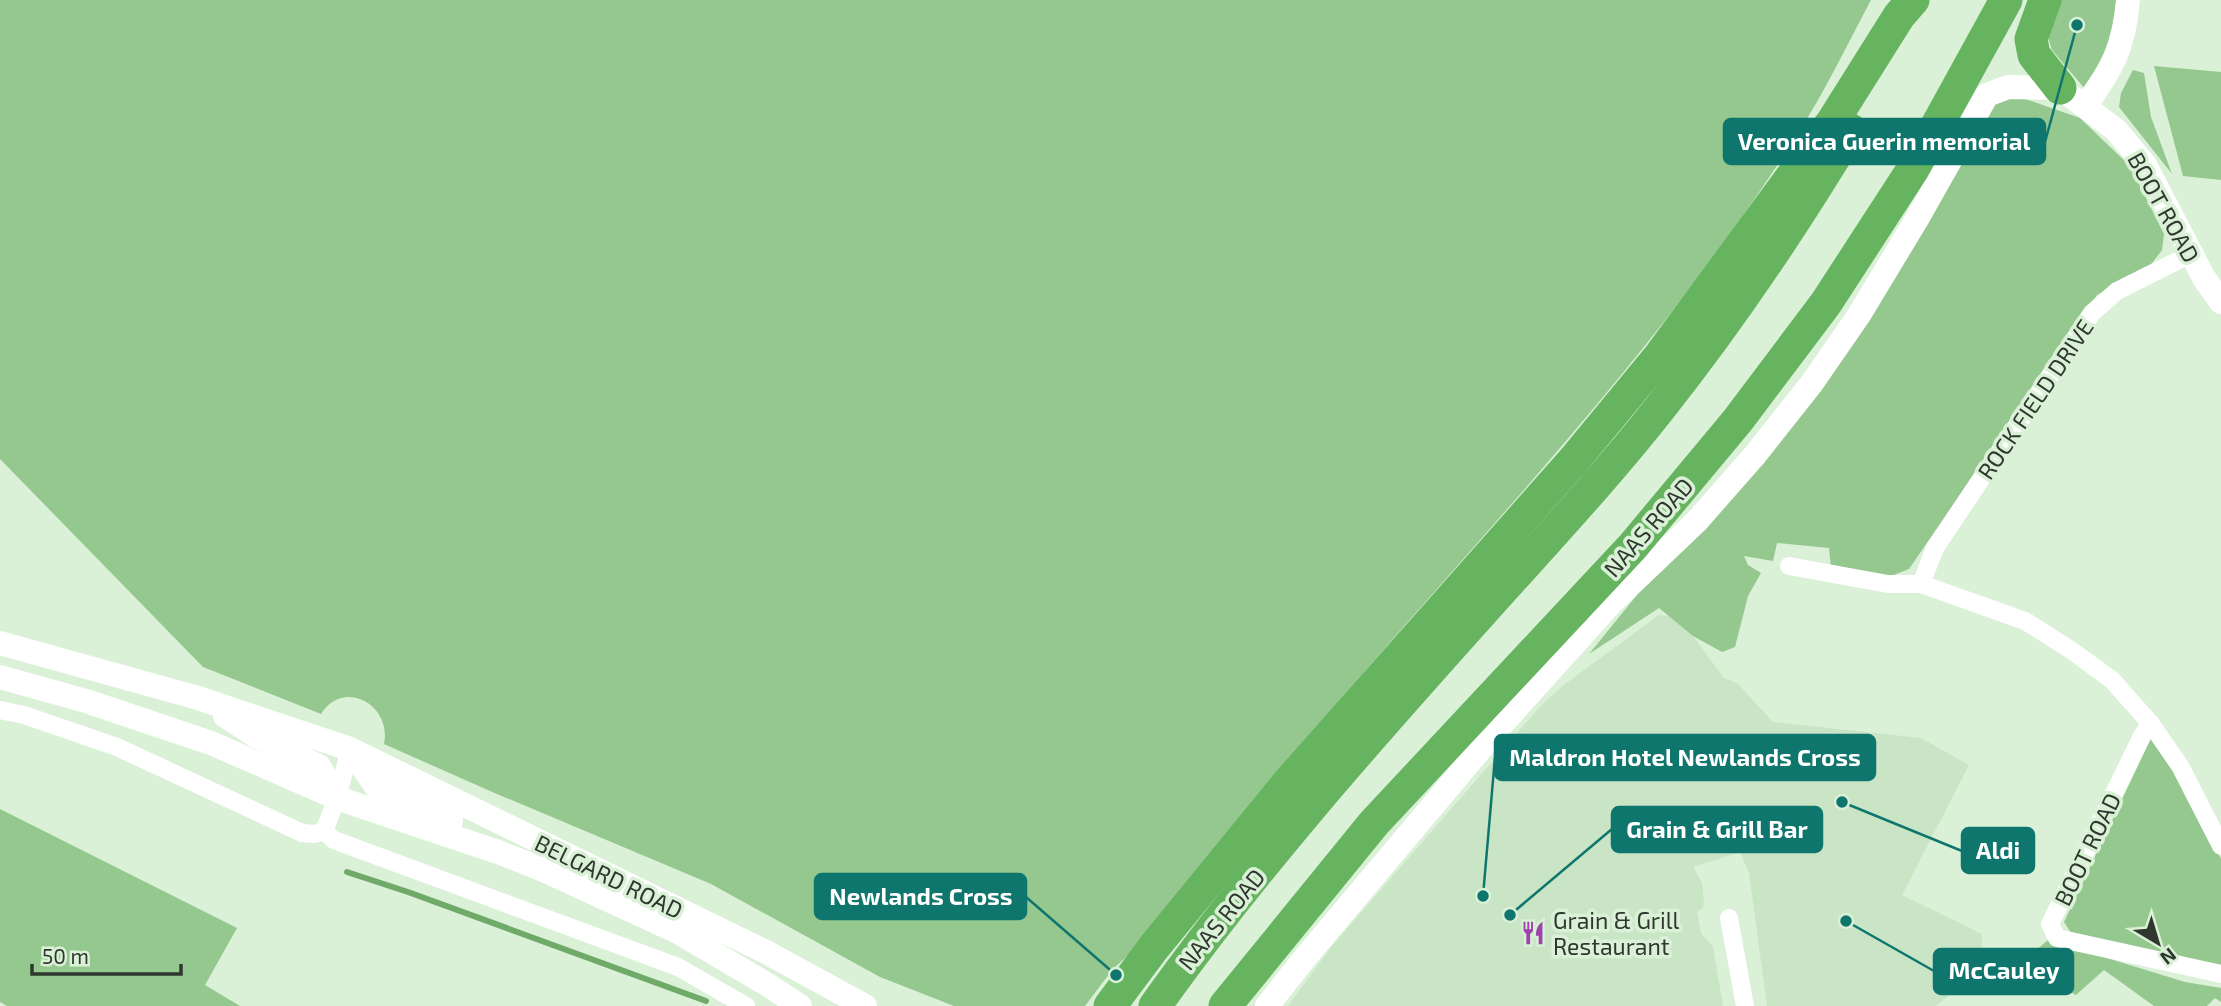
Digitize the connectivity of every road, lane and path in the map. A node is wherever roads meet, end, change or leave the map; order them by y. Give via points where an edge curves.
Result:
1 (1913, 0) edge
2 (1922, 0) edge
3 (2007, 0) edge
4 (2045, 0) edge
5 (2128, 0) edge
6 (2073, 97) junction
7 (2191, 254) junction
8 (2221, 302) edge
9 (1789, 566) dead end
10 (1921, 584) junction
11 (1612, 602) junction
12 (0, 643) edge
13 (0, 677) edge
14 (198, 698) junction
15 (0, 710) edge
16 (2151, 723) junction
17 (350, 750) junction
18 (337, 798) junction
19 (324, 831) junction
20 (2221, 846) edge
21 (501, 853) junction
22 (1729, 918) dead end
23 (800, 972) junction
24 (2221, 974) edge
25 (747, 1006) edge
26 (800, 1006) edge
27 (844, 1006) edge
28 (865, 1006) edge
29 (1110, 1006) edge
30 (1155, 1006) edge
31 (1225, 1006) edge
32 (1267, 1006) edge
33 (1745, 1006) edge

1 - 29 highway via 1833,121 1660,357 1288,783
2 - 30 highway, NAAS ROAD via 1802,210 1660,409 1313,805
3 - 11 highway via 1973,86 1854,296 1762,424
3 - 31 highway, NAAS ROAD via 1913,169 1826,303 1738,420 1633,546 1374,823
4 - 6 highway via 2031,39 2034,55
5 - 6 main road via 2117,57
6 - 7 main road, BOOT ROAD via 2116,130 2145,165
6 - 11 main road via 2008,87 1987,95 1886,273 1812,383 1697,521
7 - 8 main road, BOOT ROAD
7 - 10 street, ROCK FIELD DRIVE via 2117,291 2092,313 1935,548
9 - 10 street via 1888,584
10 - 16 street via 2025,621 2112,680
11 - 32 main road via 1494,733
12 - 14 main road, BELGARD ROAD
13 - 18 main road, BELGARD ROAD via 211,743
14 - 17 main road, BELGARD ROAD
14 - 18 main road, BELGARD ROAD via 256,737 319,766
15 - 19 street via 117,747 302,833
16 - 20 street via 2180,766
16 - 24 street, BOOT ROAD via 2050,924 2057,938
17 - 18 street
17 - 21 main road, BELGARD ROAD via 378,789 479,834
17 - 23 main road, BELGARD ROAD
18 - 19 street
18 - 21 main road, BELGARD ROAD
19 - 25 street via 334,840 408,869 678,967
21 - 26 main road, BELGARD ROAD via 676,931
22 - 33 street
23 - 27 main road
23 - 28 main road, BELGARD ROAD

